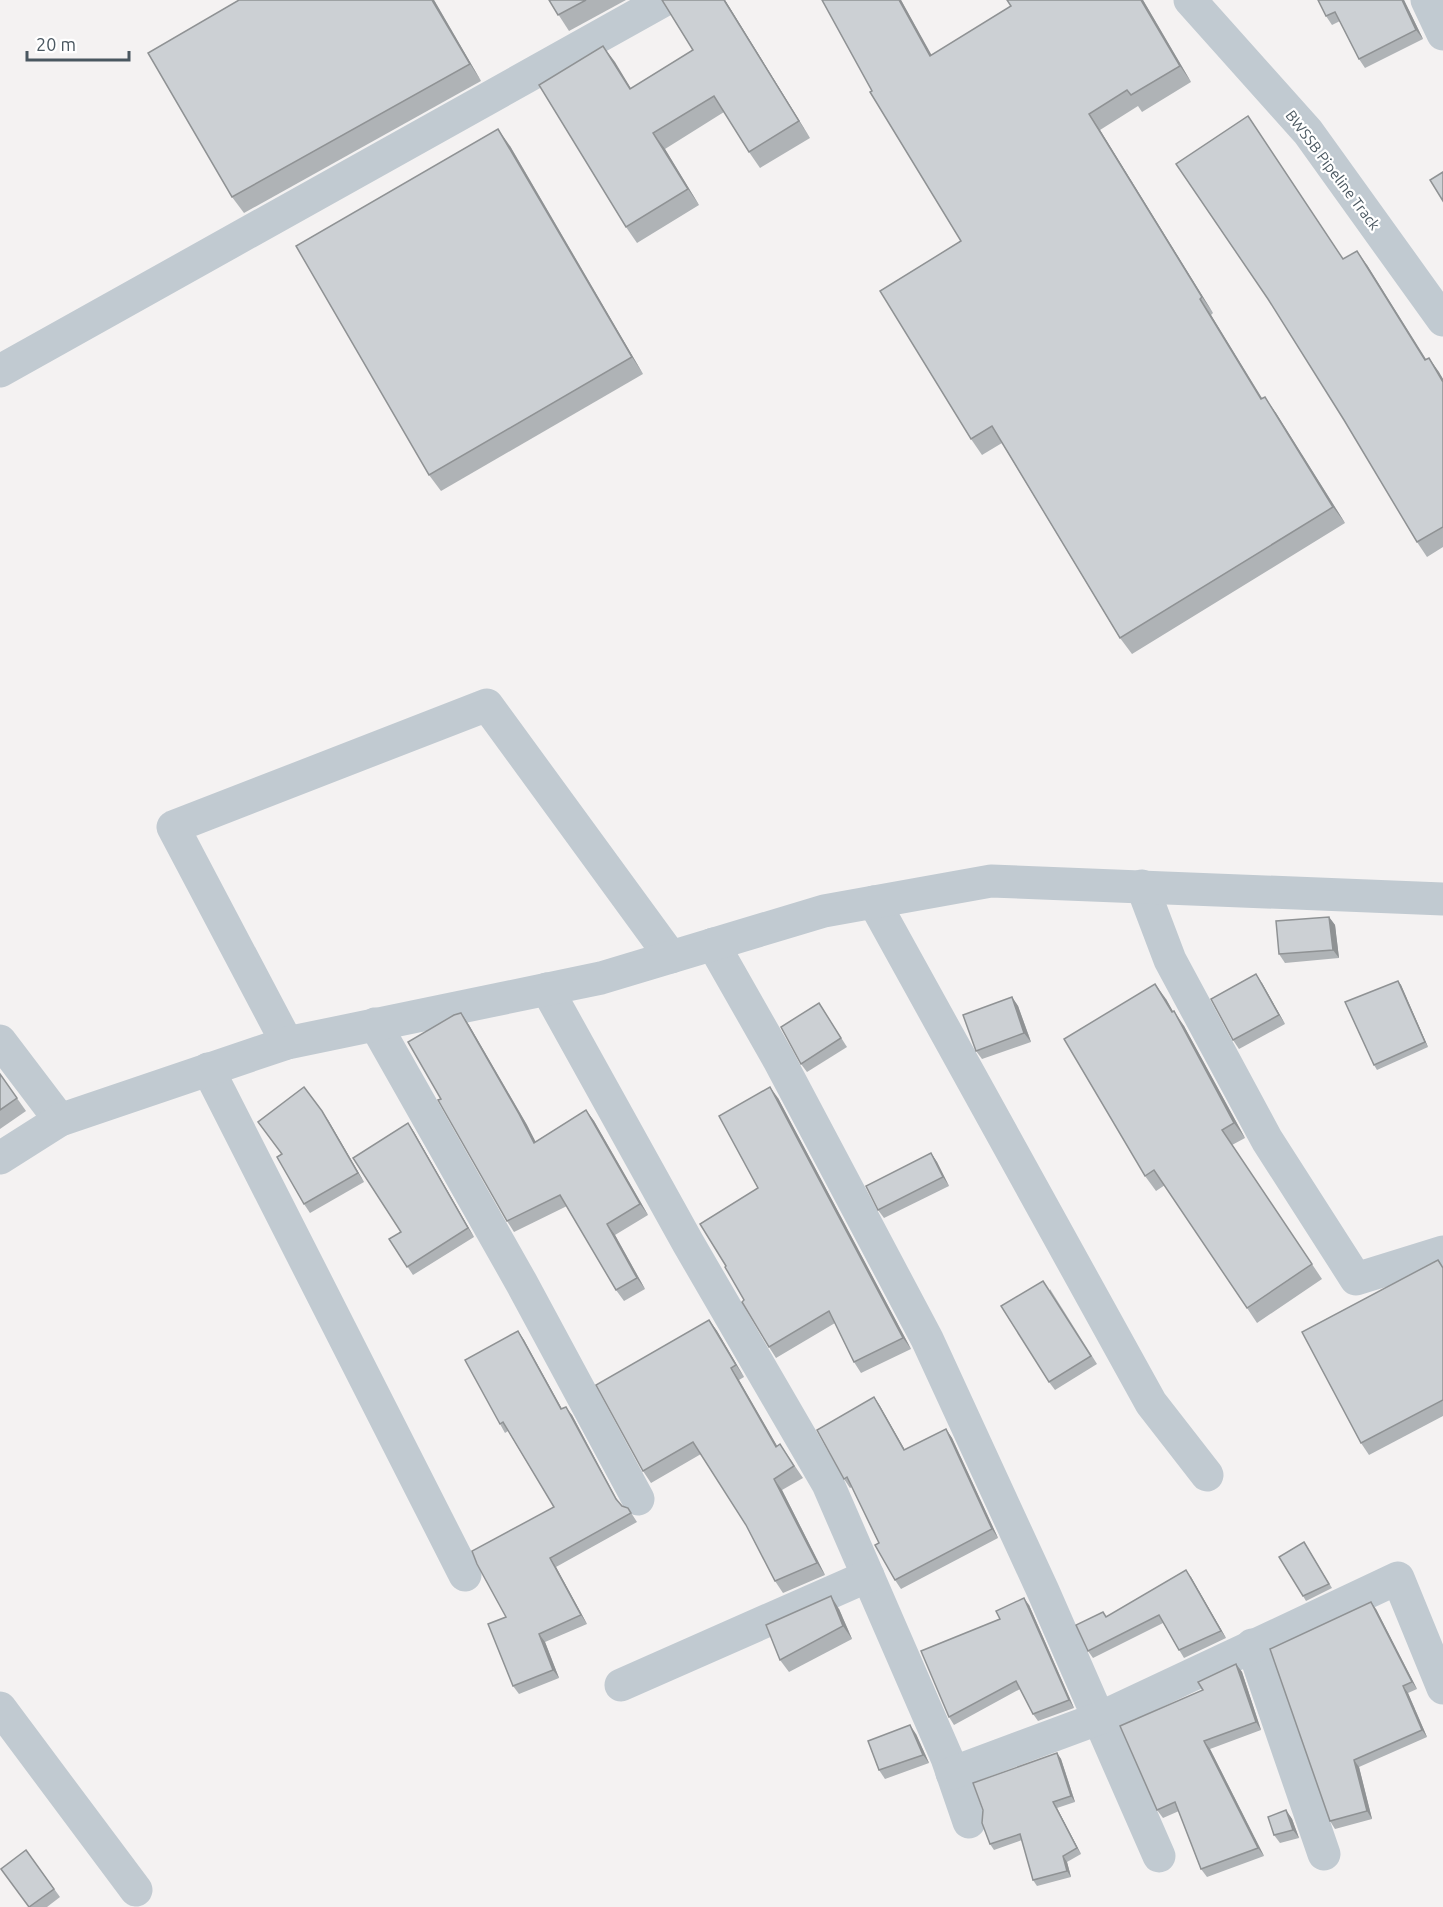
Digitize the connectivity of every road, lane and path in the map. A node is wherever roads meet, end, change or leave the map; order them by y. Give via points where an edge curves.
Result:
1 (664, 0) edge
2 (1190, 0) edge
3 (1427, 0) edge
4 (1443, 34) edge
5 (1443, 320) edge
6 (0, 371) edge
7 (1142, 886) junction
8 (1443, 899) edge
9 (874, 902) junction
10 (713, 944) junction
11 (671, 957) junction
12 (547, 989) junction
13 (375, 1024) junction
14 (0, 1041) edge
15 (287, 1042) junction
16 (208, 1070) junction
17 (60, 1120) junction
18 (0, 1158) edge
19 (1443, 1252) edge
20 (1207, 1475) dead end
21 (638, 1499) dead end
22 (465, 1575) dead end
23 (868, 1576) junction
24 (1252, 1645) junction
25 (621, 1685) dead end
26 (1443, 1688) edge
27 (0, 1708) edge
28 (1100, 1718) junction
29 (952, 1773) junction
30 (969, 1822) dead end
31 (1324, 1854) dead end
32 (1160, 1856) dead end
33 (136, 1890) dead end

1 - 6 street
2 - 5 street, BWSSB Pipeline Track via 1308,132
3 - 4 street
7 - 8 street
7 - 9 street via 991,881
7 - 19 street via 1170,960 1267,1140 1356,1279
9 - 10 street via 824,911
9 - 20 street via 1151,1404
10 - 11 street
10 - 28 street via 927,1339
11 - 12 street
11 - 15 street via 487,705 173,827
12 - 13 street
12 - 23 street via 828,1484
13 - 15 street
13 - 21 street
14 - 17 street
15 - 16 street
16 - 17 street
16 - 22 street
17 - 18 street
23 - 25 street
23 - 29 street
24 - 26 street via 1398,1578
24 - 28 street
24 - 31 street
27 - 33 street
28 - 29 street
28 - 32 street
29 - 30 street

